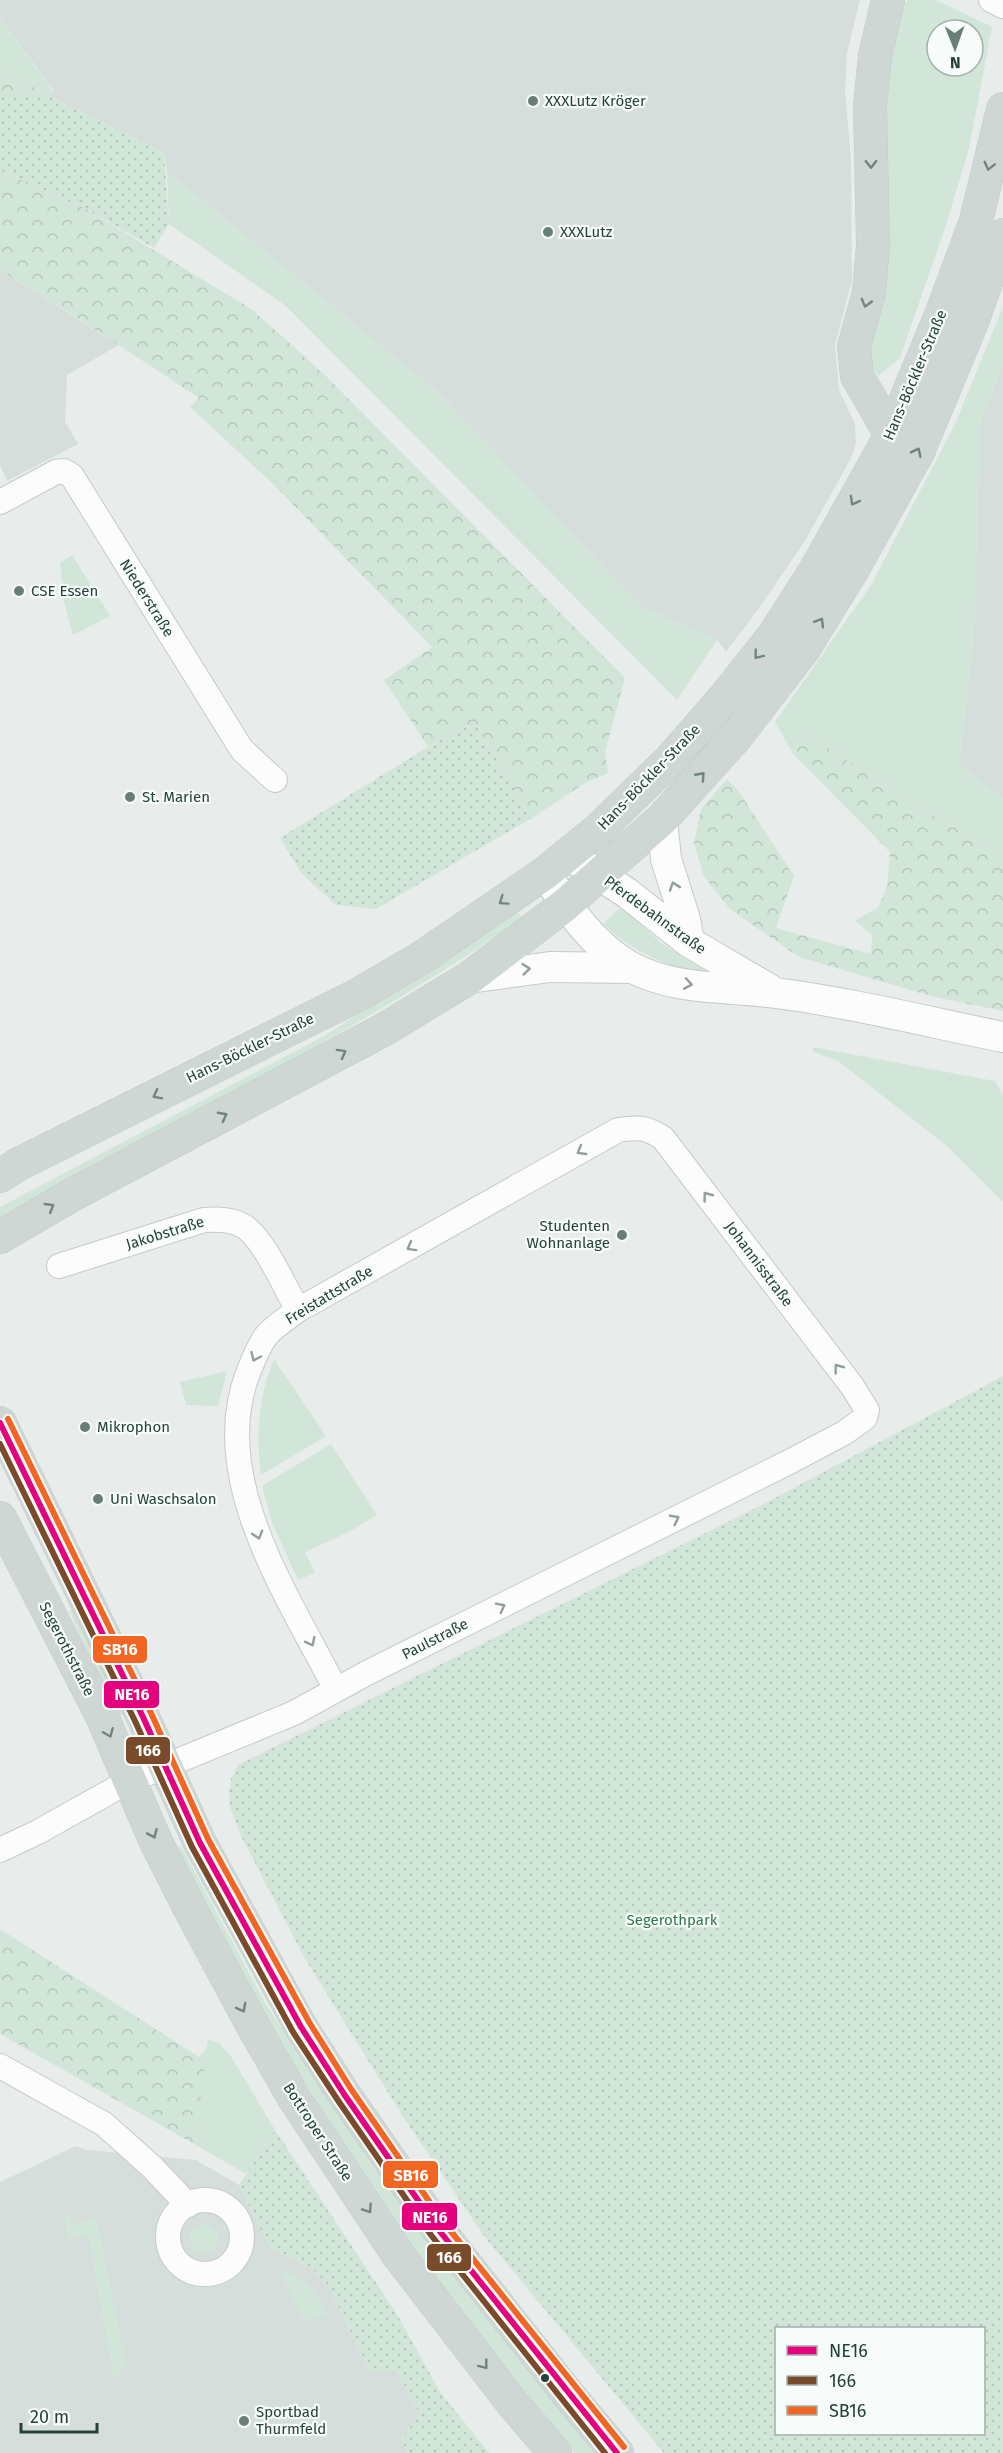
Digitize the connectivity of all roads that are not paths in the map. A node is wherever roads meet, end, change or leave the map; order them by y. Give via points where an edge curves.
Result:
1 (888, 0) edge
2 (1003, 109) edge
3 (1003, 235) edge
4 (891, 435) junction
5 (0, 502) edge
6 (275, 780) dead end
7 (662, 819) junction
8 (556, 863) junction
9 (599, 874) junction
10 (565, 904) junction
11 (689, 942) junction
12 (632, 968) junction
13 (469, 978) junction
14 (774, 992) junction
15 (1003, 1037) edge
16 (634, 1128) joint
17 (0, 1176) edge
18 (0, 1239) edge
19 (59, 1266) dead end
20 (298, 1310) junction
21 (865, 1418) joint
22 (0, 1423) edge
23 (0, 1518) edge
24 (336, 1690) junction
25 (164, 1767) junction
26 (129, 1781) junction
27 (0, 1850) edge
28 (0, 2066) edge
29 (188, 2205) dead end
30 (555, 2453) edge
31 (618, 2453) edge

1 -> 4 main road via 875,56 870,106 873,245 869,292 854,347 857,375
2 -> 4 main road, Hans-Böckler-Straße via 976,221
7 -> 3 main road via 736,737 796,659 854,567 918,452
4 -> 8 main road, Hans-Böckler-Straße via 774,635 670,760 598,830
5 - 6 street, Niederstraße via 56,472 72,476 242,750
7 - 9 main road
11 -> 7 street via 666,859
8 - 9 street, Pferdebahnstraße
8 - 10 street, Pferdebahnstraße
8 -> 17 main road, Hans-Böckler-Straße via 421,958 356,996
9 - 10 main road
9 - 11 street, Pferdebahnstraße
10 - 12 street, Pferdebahnstraße via 610,954
10 - 13 main road
11 - 14 street, Pferdebahnstraße
13 -> 12 street via 550,967
12 -> 14 street, Pferdebahnstraße via 708,987
18 -> 13 main road via 70,1196 385,1029
14 - 15 street, Pferdebahnstraße
16 -> 20 street, Freistattstraße via 618,1130
21 -> 16 street, Johannisstraße via 867,1410 852,1386 663,1138 651,1129
19 - 20 street, Jakobstraße via 204,1220 223,1219 244,1226 259,1241
20 -> 24 street, Freistattstraße via 267,1335 244,1383 237,1420 240,1470 263,1549
24 -> 21 street, Paulstraße via 802,1455
22 - 25 main road
23 -> 26 main road, Segerothstraße via 102,1716
24 - 25 street, Paulstraße via 294,1713
25 - 26 street, Paulstraße
25 - 31 main road via 222,1884 301,2027 344,2094 438,2229
26 - 27 street, Paulstraße
26 -> 30 main road, Bottroper Straße via 189,1907 294,2098 399,2256
28 - 29 street via 104,2124

